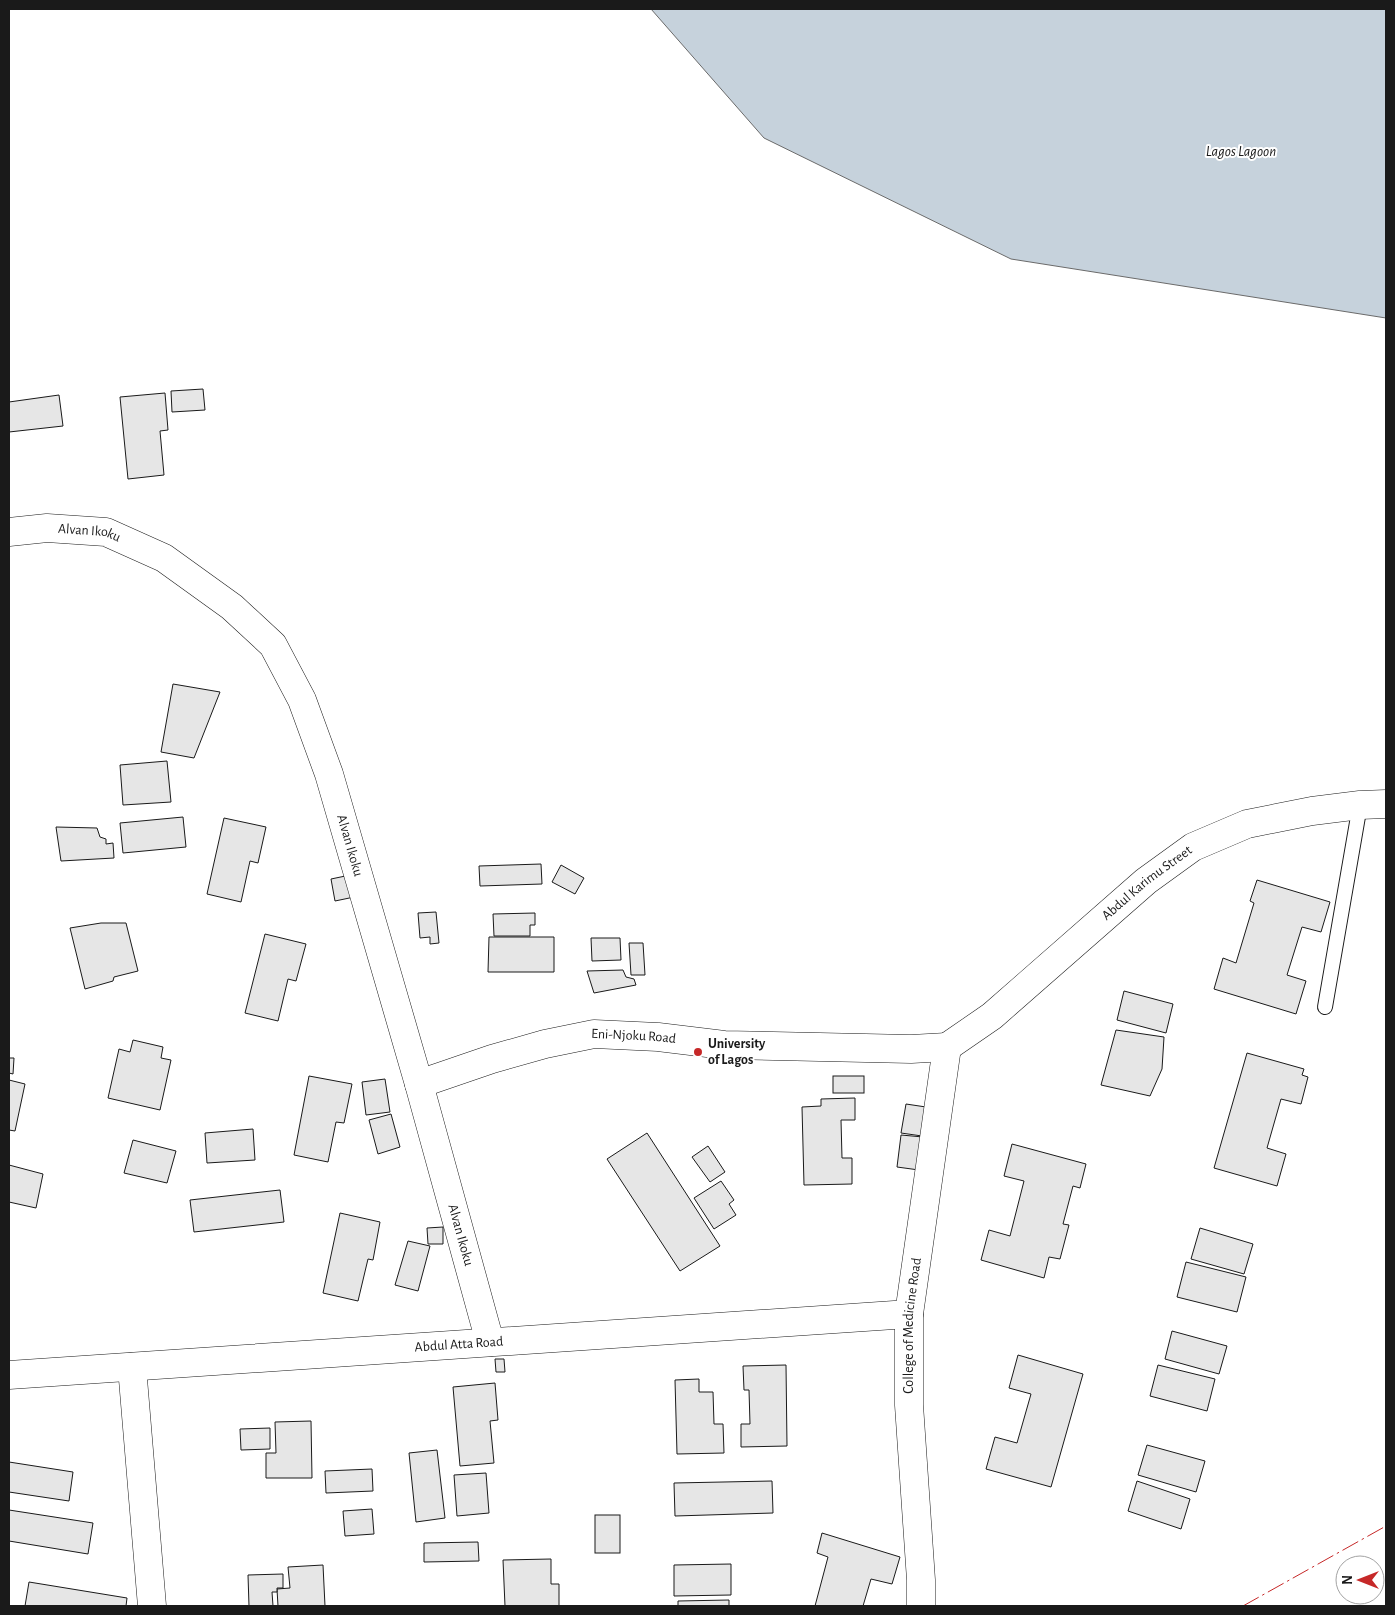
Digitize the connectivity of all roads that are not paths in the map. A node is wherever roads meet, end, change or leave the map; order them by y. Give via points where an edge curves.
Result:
1 (9, 532) edge
2 (1373, 804) edge
3 (1325, 1007) dead end
4 (947, 1046) junction
5 (419, 1084) junction
6 (909, 1314) junction
7 (490, 1342) junction
8 (132, 1367) junction
9 (9, 1375) edge
10 (152, 1606) edge
11 (921, 1606) edge

1 - 5 street, Alvan Ikoku via 47,528 106,532 164,558 232,606 274,645 302,700 329,774
2 - 3 lane
2 - 4 street, Abdul Karimu Street via 1312,811 1246,824 1193,847 1146,881 992,1016
4 - 5 street, Eni-Njoku Road via 911,1049 724,1045 594,1034 492,1059
4 - 6 street, College of Medicine Road
5 - 7 street, Alvan Ikoku
6 - 7 street, Abdul Atta Road
6 - 11 street, College of Medicine Road via 909,1405
7 - 8 street, Abdul Atta Road
8 - 9 street, Abdul Atta Road
8 - 10 street

